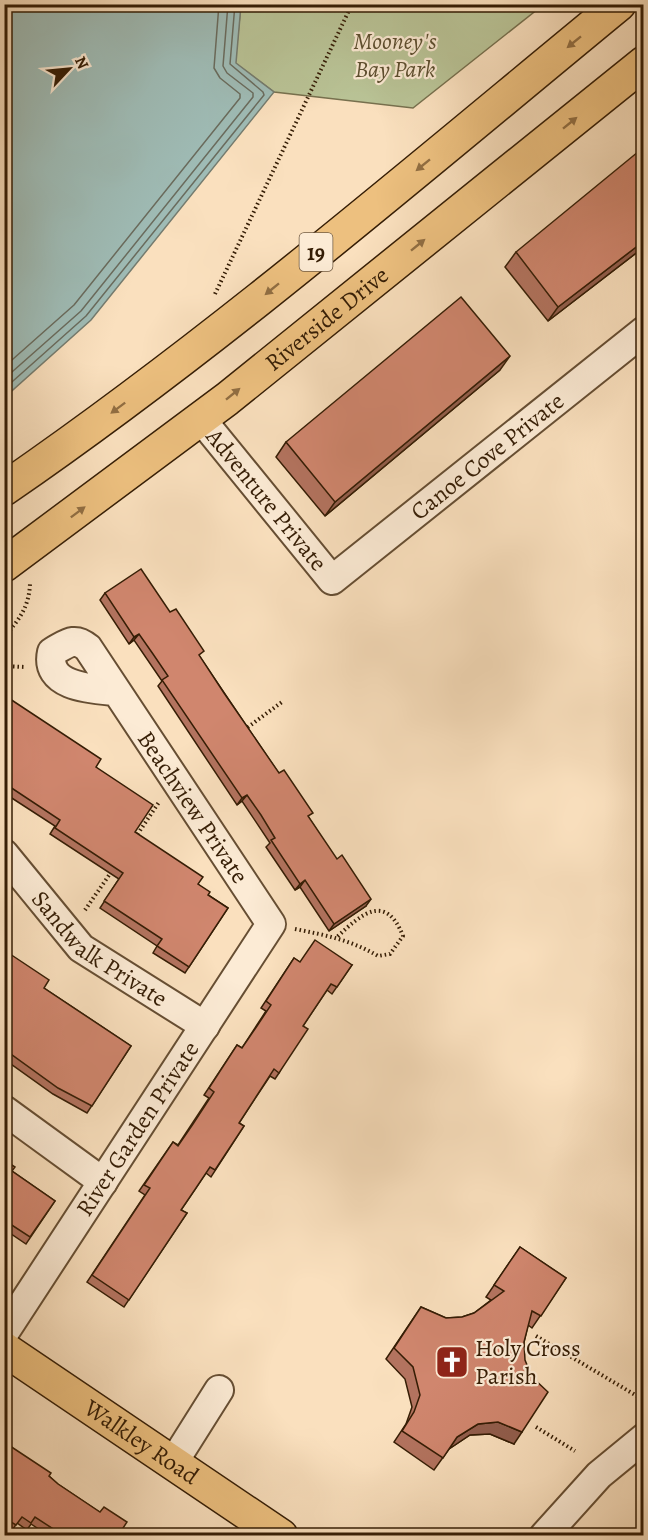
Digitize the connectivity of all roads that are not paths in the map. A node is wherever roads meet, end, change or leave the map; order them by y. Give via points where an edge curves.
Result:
1 (619, 4) edge
2 (644, 63) edge
3 (644, 331) edge
4 (201, 419) junction
5 (4, 489) edge
6 (4, 565) edge
7 (332, 580) joint
8 (115, 692) dead end
9 (5, 857) edge
10 (271, 924) joint
11 (205, 1026) junction
12 (4, 1110) edge
13 (103, 1182) junction
14 (4, 1333) edge
15 (4, 1349) edge
16 (219, 1390) dead end
17 (644, 1438) edge
18 (173, 1462) junction
19 (281, 1536) edge
20 (544, 1536) edge

1 -> 5 main road, 19 via 249,307 89,430
4 -> 2 main road, Riverside Drive / 19
3 - 7 street, Canoe Cove Private
6 -> 4 main road, Riverside Drive / 19
4 - 7 street, Adventure Private
8 - 10 street, Beachview Private
9 - 11 street, Sandwalk Private via 81,948
10 - 11 street, River Garden Private
11 - 13 street, River Garden Private
12 - 13 street
13 - 14 street, River Garden Private
15 - 18 main road, Walkley Road
16 - 18 street
17 - 20 street via 599,1475
18 - 19 main road, Walkley Road

